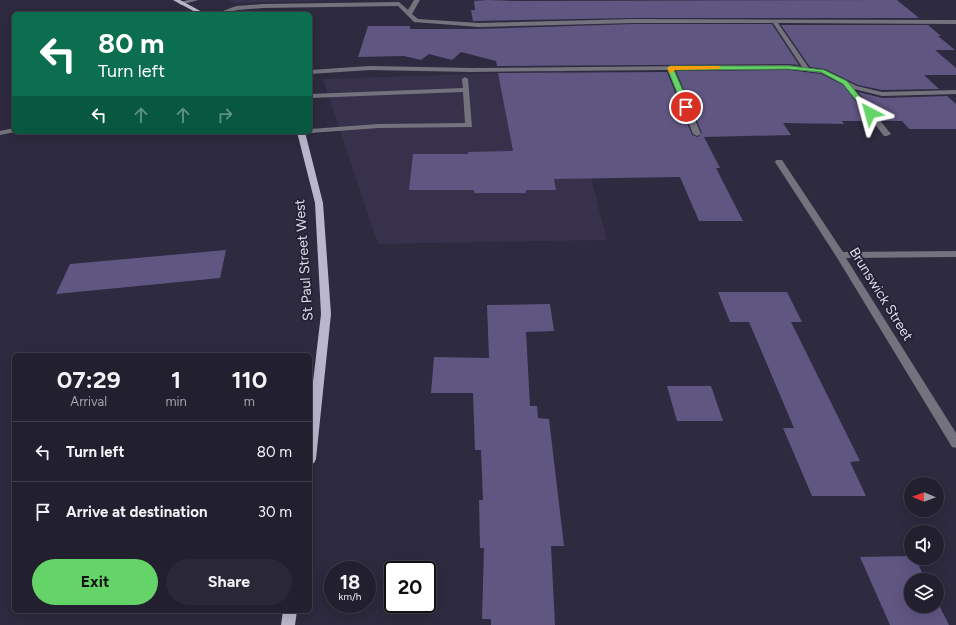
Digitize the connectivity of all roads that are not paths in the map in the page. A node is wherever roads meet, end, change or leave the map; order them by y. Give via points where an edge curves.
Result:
1 (195, 0) edge
2 (417, 0) edge
3 (178, 1) edge
4 (199, 12) edge
5 (224, 12) edge
6 (409, 14) junction
7 (774, 21) junction
8 (956, 22) edge
9 (670, 68) junction
10 (807, 69) junction
11 (312, 72) edge
12 (465, 79) dead end
13 (845, 82) junction
14 (466, 90) junction
15 (956, 92) edge
16 (312, 96) edge
17 (12, 130) edge
18 (312, 131) edge
19 (0, 133) edge
20 (302, 134) edge
21 (697, 134) dead end
22 (887, 134) dead end
23 (779, 162) dead end
24 (956, 254) edge
25 (840, 255) junction
26 (312, 429) edge
27 (956, 443) edge
28 (290, 613) edge
29 (288, 625) edge

1 - 3 street
2 - 6 street
3 - 4 main road
5 - 6 street via 236,8 263,6 399,4
6 - 7 street via 416,21 479,24
7 - 8 street
7 - 10 street
9 - 10 street
9 - 11 street via 370,68
9 - 21 street
10 - 13 street via 822,71
12 - 14 street
13 - 15 street via 882,94
13 - 22 street
14 - 16 street
14 - 18 street via 469,125 380,126
17 - 19 street
20 - 26 main road, St Paul Street West via 319,203 326,314
23 - 25 street, Brunswick Street
24 - 25 street
25 - 27 street, Brunswick Street
28 - 29 main road

